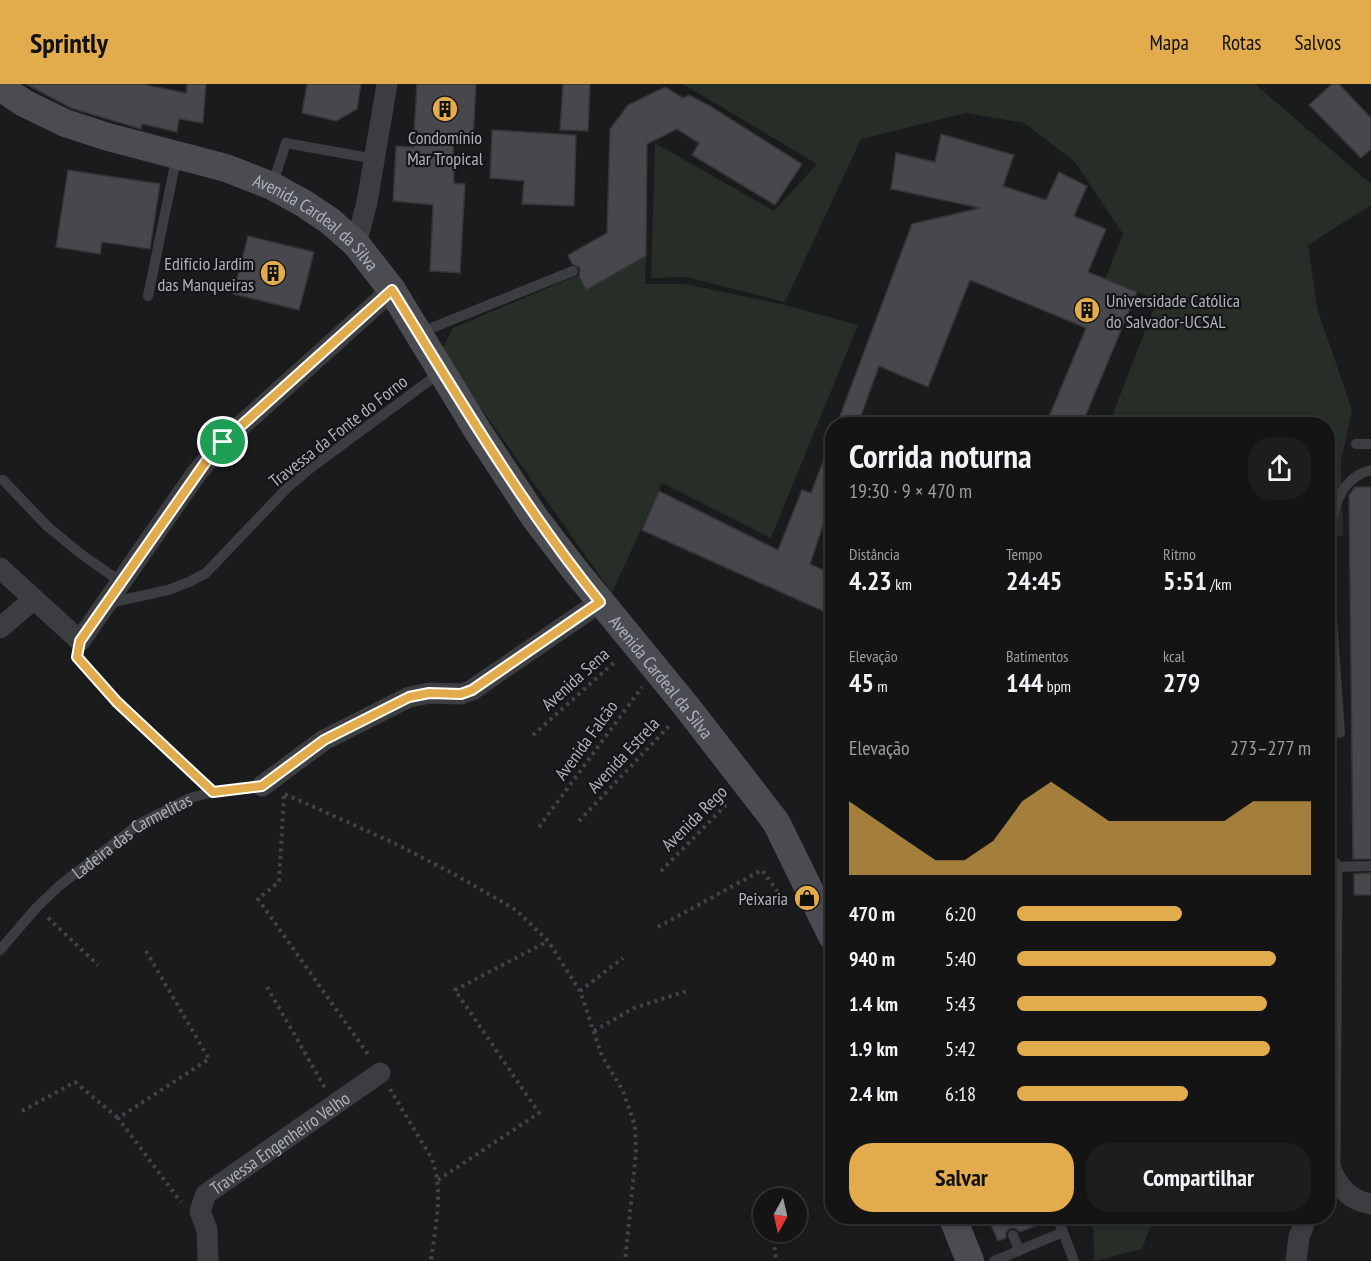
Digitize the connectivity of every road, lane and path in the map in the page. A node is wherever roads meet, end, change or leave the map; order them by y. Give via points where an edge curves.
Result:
1 (387, 84) edge
2 (0, 87) edge
3 (177, 155) junction
4 (375, 159) junction
5 (272, 186) junction
6 (356, 244) junction
7 (573, 271) dead end
8 (392, 290) junction
9 (148, 296) dead end
10 (418, 333) junction
11 (441, 372) junction
12 (1356, 444) dead end
13 (1371, 444) edge
14 (1371, 470) edge
15 (3, 480) dead end
16 (1335, 504) edge
17 (0, 568) edge
18 (121, 582) junction
19 (34, 599) junction
20 (600, 602) junction
21 (106, 603) junction
22 (0, 628) edge
23 (80, 641) junction
24 (635, 643) junction
25 (1335, 662) edge
26 (656, 669) junction
27 (687, 706) junction
28 (1340, 733) dead end
29 (534, 735) dead end
30 (747, 784) junction
31 (262, 786) joint
32 (213, 792) junction
33 (579, 821) dead end
34 (539, 827) dead end
35 (1371, 866) edge
36 (1335, 867) edge
37 (762, 870) dead end
38 (661, 871) dead end
39 (258, 899) dead end
40 (37, 907) junction
41 (825, 922) edge
42 (658, 927) dead end
43 (548, 941) junction
44 (0, 950) edge
45 (146, 951) dead end
46 (623, 958) dead end
47 (98, 965) dead end
48 (267, 987) dead end
49 (580, 991) junction
50 (687, 991) dead end
51 (594, 1032) junction
52 (380, 1073) dead end
53 (334, 1105) junction
54 (22, 1111) dead end
55 (118, 1118) junction
56 (438, 1180) dead end
57 (1335, 1189) edge
58 (1371, 1204) edge
59 (200, 1211) junction
60 (955, 1224) edge
61 (1060, 1224) edge
62 (1304, 1224) edge
63 (1063, 1232) junction
64 (1013, 1235) dead end
65 (774, 1242) edge
66 (1019, 1250) junction
67 (208, 1261) edge
68 (625, 1261) edge
69 (776, 1261) edge
70 (970, 1261) edge
71 (994, 1261) edge
72 (1074, 1261) edge
73 (1296, 1261) edge

1 - 4 street
2 - 3 main road, Avenida Cardeal da Silva via 65,123
3 - 5 main road, Avenida Cardeal da Silva
3 - 9 lane
4 - 5 lane via 286,143
4 - 6 street
5 - 6 main road, Avenida Cardeal da Silva via 330,221
6 - 8 main road, Avenida Cardeal da Silva
7 - 10 lane
8 - 10 main road, Avenida Cardeal da Silva
8 - 18 street via 223,442
10 - 11 main road, Avenida Cardeal da Silva
11 - 20 main road, Avenida Cardeal da Silva via 536,518
11 - 21 lane, Travessa da Fonte do Forno via 288,487 206,573 168,590
12 - 13 lane
14 - 16 lane via 1361,472 1349,483
15 - 18 lane via 48,526
17 - 19 street
18 - 21 street
19 - 22 street
19 - 23 street
20 - 24 main road, Avenida Cardeal da Silva
20 - 31 street, Ladeira das Carmelitas via 472,690 409,697 324,740
21 - 23 street
23 - 32 path via 77,657 154,739
24 - 26 main road, Avenida Cardeal da Silva
24 - 29 path, Avenida Sena
25 - 28 lane
26 - 27 main road, Avenida Cardeal da Silva
26 - 34 path, Avenida Falcão
27 - 30 main road, Avenida Cardeal da Silva
27 - 33 path, Avenida Estrela
30 - 38 path, Avenida Rego
30 - 41 main road, Avenida Cardeal da Silva via 776,822
31 - 32 lane, Ladeira das Carmelitas
32 - 40 lane, Ladeira das Carmelitas via 190,798 139,824
35 - 36 lane
37 - 42 path
39 - 43 path via 279,882 284,794 454,874 516,910
40 - 44 lane, Ladeira das Carmelitas
40 - 47 path
43 - 49 path
43 - 56 path via 455,990 539,1113
45 - 55 path via 209,1059
46 - 49 path
48 - 53 path
49 - 51 path
50 - 51 path via 634,1008
51 - 68 path via 635,1126
52 - 53 street, Travessa Engenheiro Velho
53 - 59 street, Travessa Engenheiro Velho via 206,1194
54 - 55 path via 75,1082
55 - 59 path via 183,1205
57 - 58 street
59 - 67 street, Travessa Engenheiro Velho via 207,1230
60 - 70 main road
61 - 63 lane
62 - 73 street
63 - 66 lane
63 - 72 lane
64 - 66 lane
65 - 69 path
66 - 71 lane

